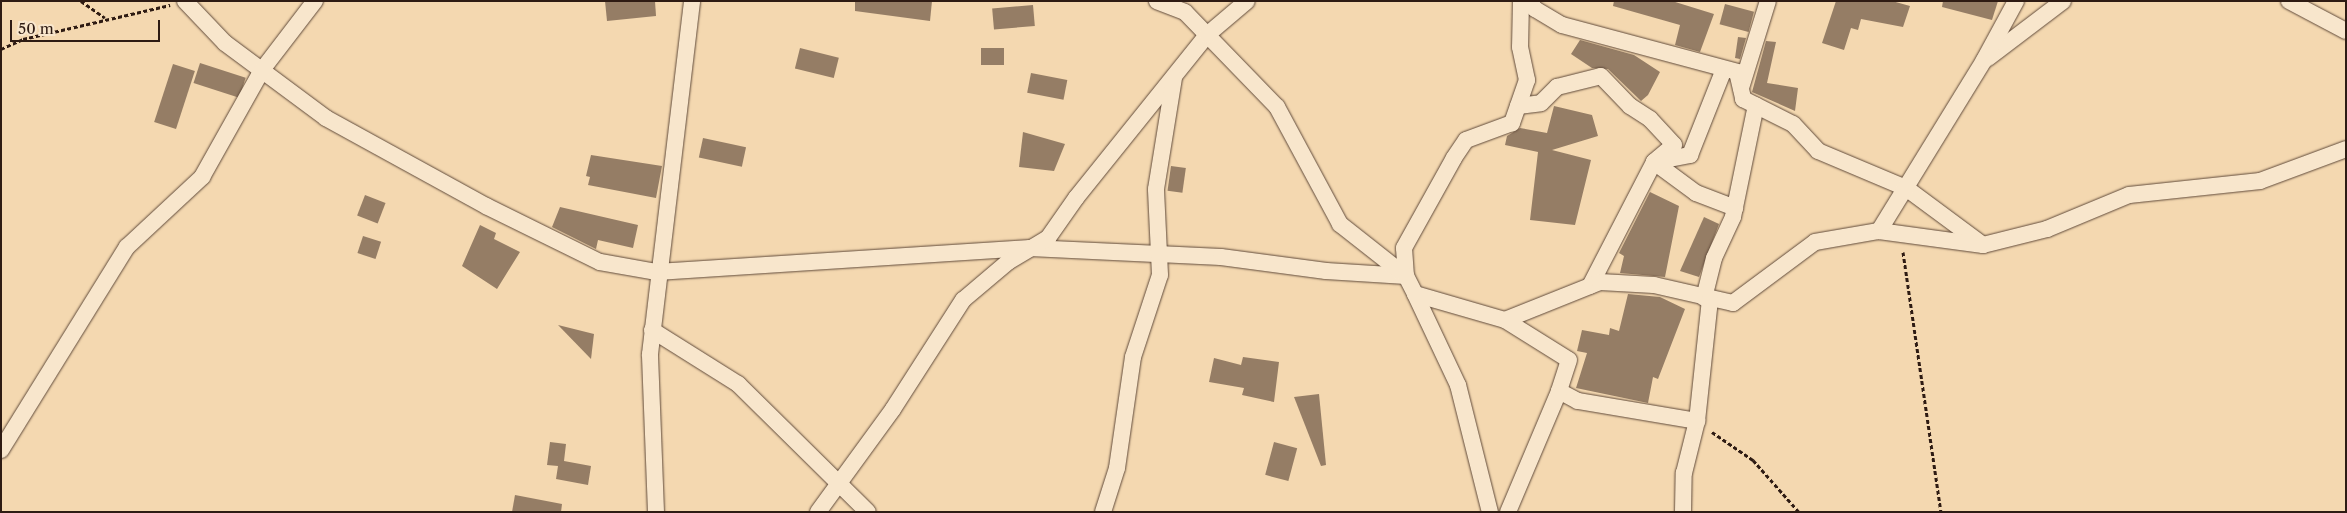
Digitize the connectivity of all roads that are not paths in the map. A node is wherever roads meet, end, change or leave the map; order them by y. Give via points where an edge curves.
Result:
1 (315, 1) edge
2 (692, 1) edge
3 (1157, 1) edge
4 (1247, 1) edge
5 (1521, 1) edge
6 (1529, 1) edge
7 (1768, 1) edge
8 (2016, 1) edge
9 (2063, 1) edge
10 (2289, 1) edge
11 (185, 2) edge
12 (2346, 30) edge
13 (1207, 35) junction
14 (1984, 60) junction
15 (1724, 69) junction
16 (262, 70) junction
17 (1174, 75) junction
18 (1740, 90) junction
19 (1756, 105) junction
20 (1518, 106) junction
21 (2346, 149) edge
22 (1654, 162) junction
23 (1906, 188) junction
24 (1735, 208) junction
25 (1878, 231) junction
26 (1983, 245) junction
27 (1030, 248) junction
28 (1159, 254) junction
29 (657, 272) junction
30 (1406, 276) junction
31 (1590, 286) junction
32 (1415, 294) junction
33 (1707, 299) junction
34 (1505, 320) junction
35 (652, 330) junction
36 (1559, 392) junction
37 (1697, 421) junction
38 (1, 450) edge
39 (838, 483) junction
40 (656, 512) edge
41 (818, 512) edge
42 (868, 512) edge
43 (1103, 512) edge
44 (1490, 512) edge
45 (1508, 512) edge
46 (1683, 512) edge

1 - 16 street
2 - 29 street
3 - 13 street via 1185,12
4 - 13 street
5 - 20 street via 1520,47 1527,80
6 - 15 street via 1535,9 1562,25
7 - 18 street
8 - 14 street
9 - 14 street
10 - 12 street
11 - 16 street via 225,43
13 - 17 street
13 - 30 street via 1277,107 1340,224
14 - 23 street
15 - 18 street via 1737,72
15 - 22 street via 1690,156
16 - 29 street via 326,118 486,206 600,262
16 - 38 street via 202,177 126,247
17 - 27 street via 1048,238
17 - 28 street via 1156,190
18 - 19 street via 1742,99
19 - 23 street via 1793,124 1818,151
19 - 24 street
20 - 22 street via 1541,103 1557,87 1601,76 1674,145
20 - 30 street via 1512,123 1466,140 1454,158 1404,248
21 - 26 street via 2260,181 2129,196 2047,229
22 - 24 street via 1696,193
22 - 31 street
23 - 25 street
23 - 26 street
24 - 33 street via 1714,258
25 - 26 street
25 - 33 street via 1815,242 1733,303
27 - 28 street
27 - 29 street
27 - 39 street via 963,300 893,409
28 - 30 street via 1221,257 1326,271
28 - 43 street via 1160,275 1133,357 1117,468
29 - 35 street
30 - 32 street
31 - 33 street via 1600,282 1654,285
31 - 34 street
32 - 34 street
32 - 44 street via 1458,385
33 - 37 street
34 - 36 street via 1569,360
35 - 39 street via 738,384
35 - 40 street
36 - 37 street via 1578,401
36 - 45 street
37 - 46 street via 1684,473
39 - 41 street
39 - 42 street

